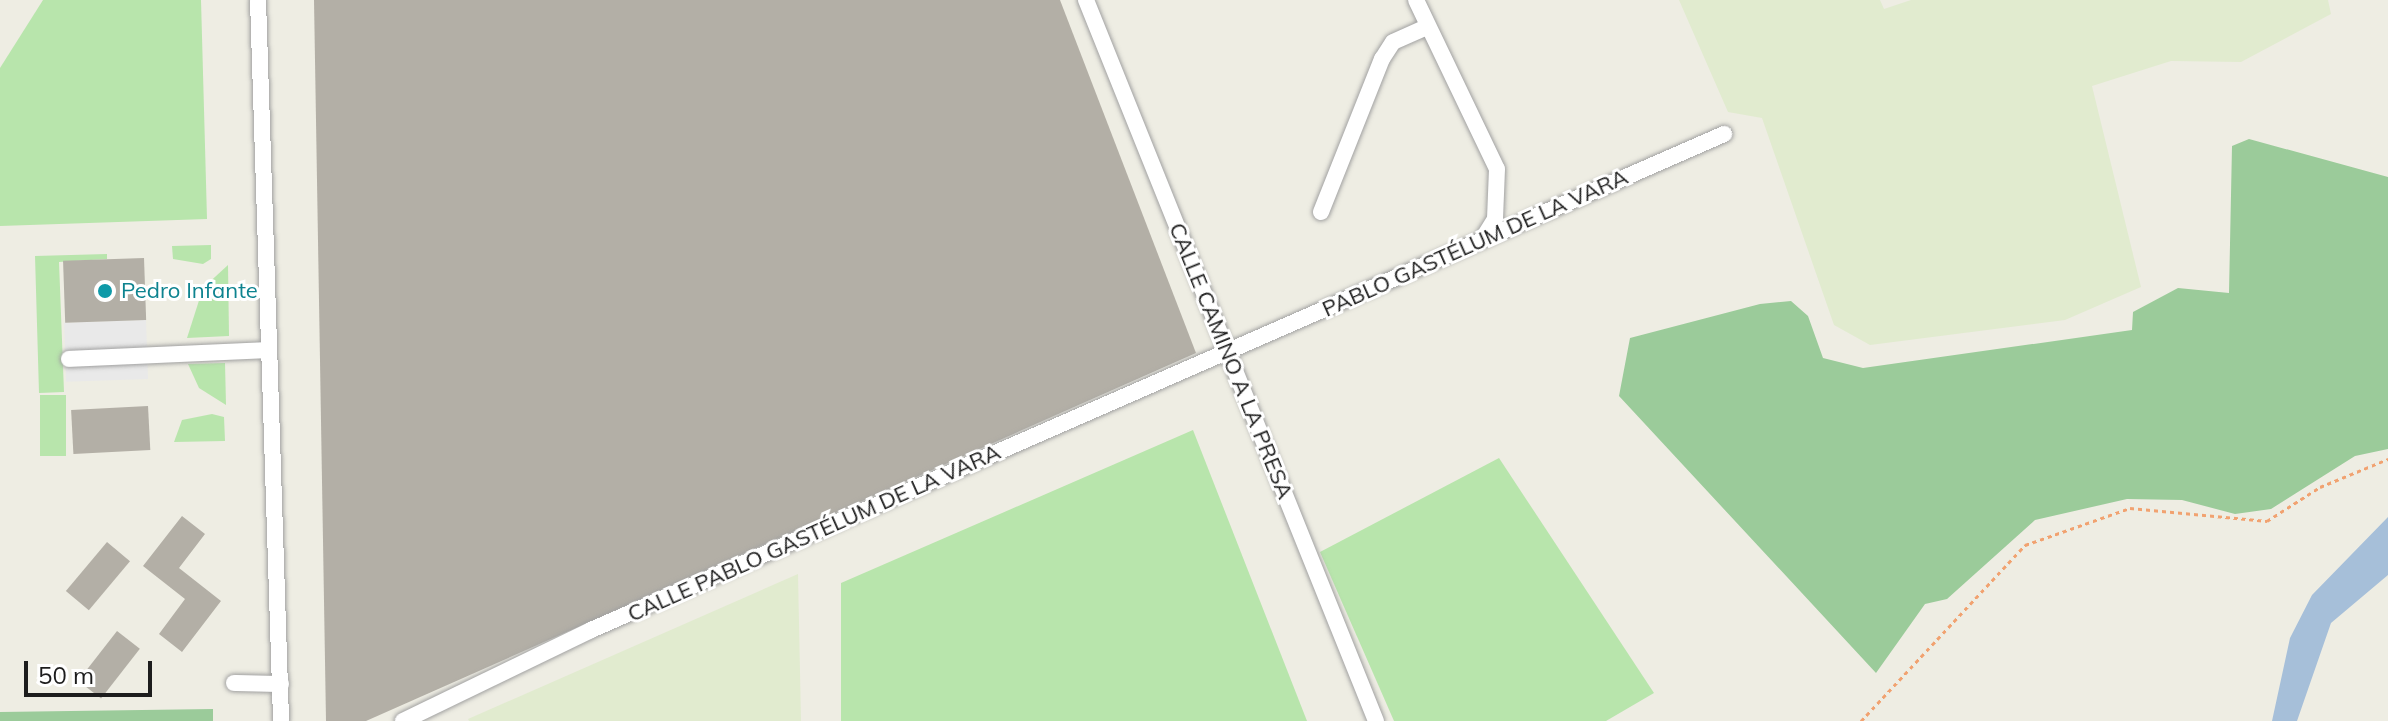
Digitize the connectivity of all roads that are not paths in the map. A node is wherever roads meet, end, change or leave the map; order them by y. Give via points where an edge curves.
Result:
1 (258, 0) edge
2 (1086, 0) edge
3 (1416, 0) edge
4 (1426, 27) junction
5 (1724, 134) dead end
6 (1321, 212) dead end
7 (1481, 241) junction
8 (267, 350) junction
9 (1227, 353) junction
10 (69, 359) dead end
11 (234, 683) dead end
12 (281, 684) junction
13 (281, 721) edge
14 (403, 721) edge
15 (1376, 721) edge

1 - 8 street
2 - 9 street, CALLE CAMINO A LA PRESA
3 - 4 street
4 - 6 street via 1393,42 1382,59
4 - 7 street via 1471,103 1497,169 1495,219
5 - 7 street, PABLO GASTÉLUM DE LA VARA
7 - 9 street, PABLO GASTÉLUM DE LA VARA
8 - 10 street
8 - 12 street
9 - 14 street, CALLE PABLO GASTÉLUM DE LA VARA via 591,630
9 - 15 street, CALLE CAMINO A LA PRESA
11 - 12 street
12 - 13 street

